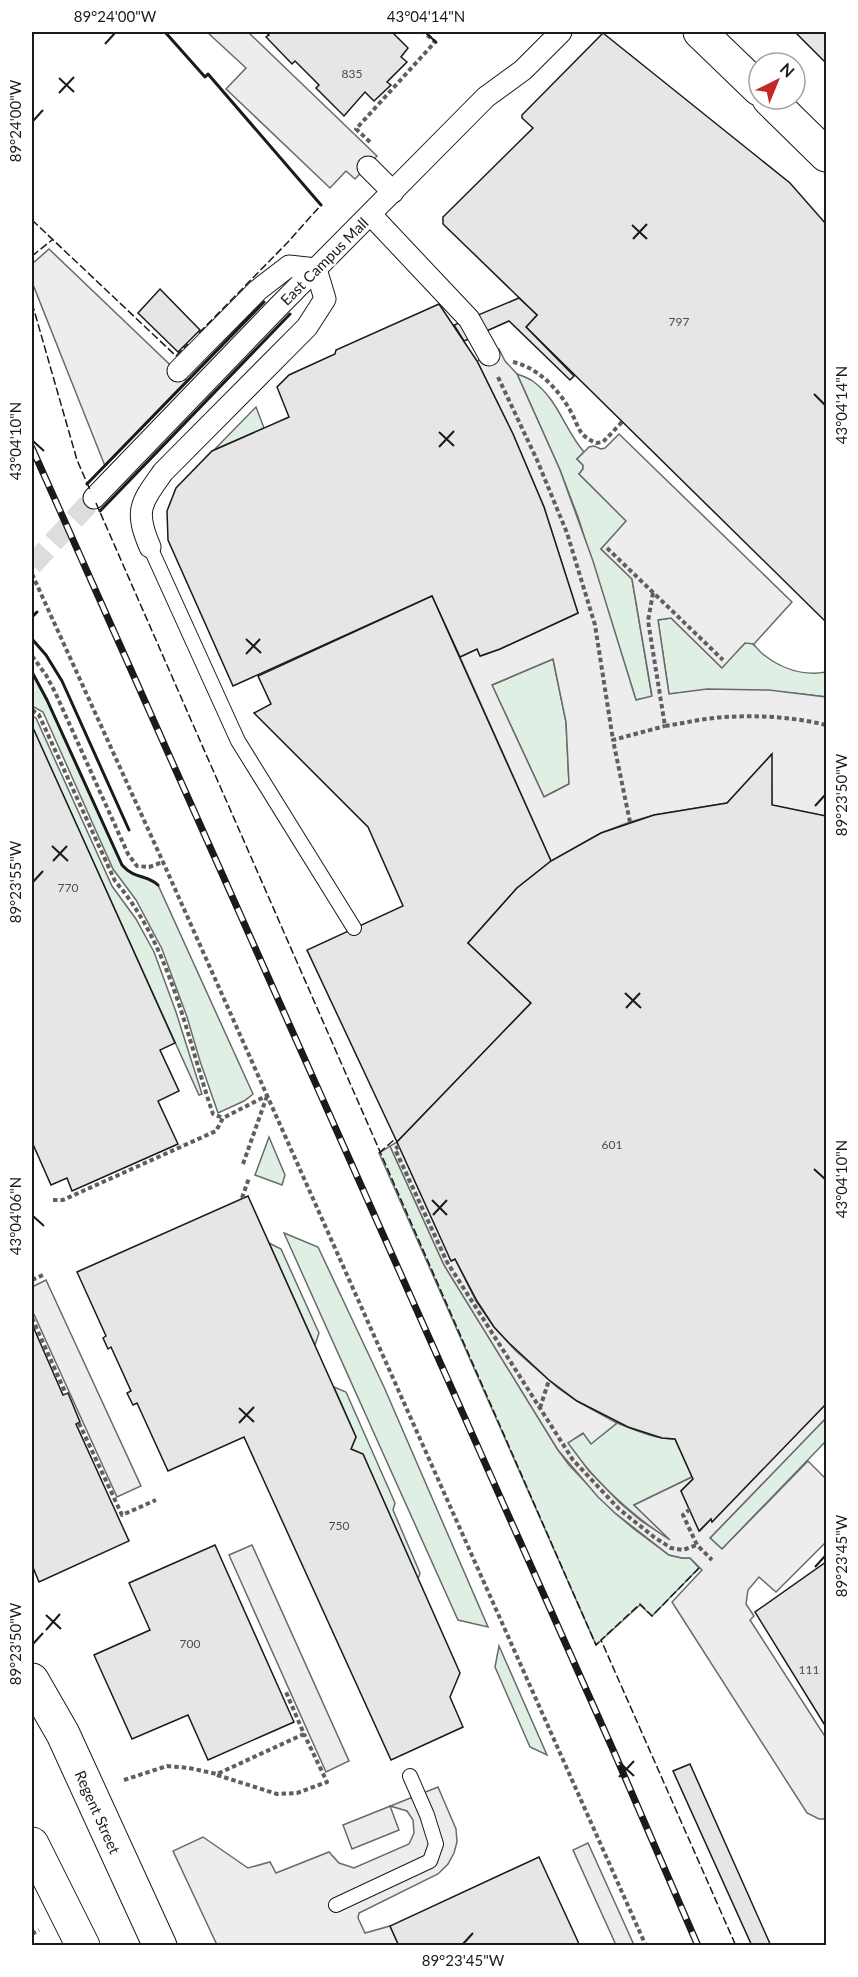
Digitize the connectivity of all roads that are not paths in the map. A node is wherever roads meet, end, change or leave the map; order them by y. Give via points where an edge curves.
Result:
1 (561, 32) edge
2 (700, 32) edge
3 (747, 77) edge
4 (781, 111) edge
5 (826, 155) edge
6 (368, 167) dead end
7 (393, 192) junction
8 (371, 215) junction
9 (316, 270) junction
10 (491, 360) road end
11 (178, 371) dead end
12 (94, 498) tunnel mouth
13 (150, 547) joint
14 (354, 928) dead end
15 (32, 1680) edge
16 (410, 1776) dead end
17 (32, 1844) edge
18 (336, 1905) dead end
19 (83, 1946) edge
20 (160, 1946) edge

1 - 7 street, East Campus Mall via 523,70 486,97
2 - 3 main road
4 - 5 main road
6 - 7 street
7 - 8 street, East Campus Mall
8 - 9 street, East Campus Mall
8 - 10 street via 469,319
9 - 11 street via 289,266 258,290
9 - 12 street, East Campus Mall
9 - 13 street via 325,298 307,327 163,472 147,494 141,526
13 - 14 lane via 238,741
15 - 20 main road, Regent Street via 63,1734
16 - 18 lane via 436,1844 430,1861
17 - 19 main road

